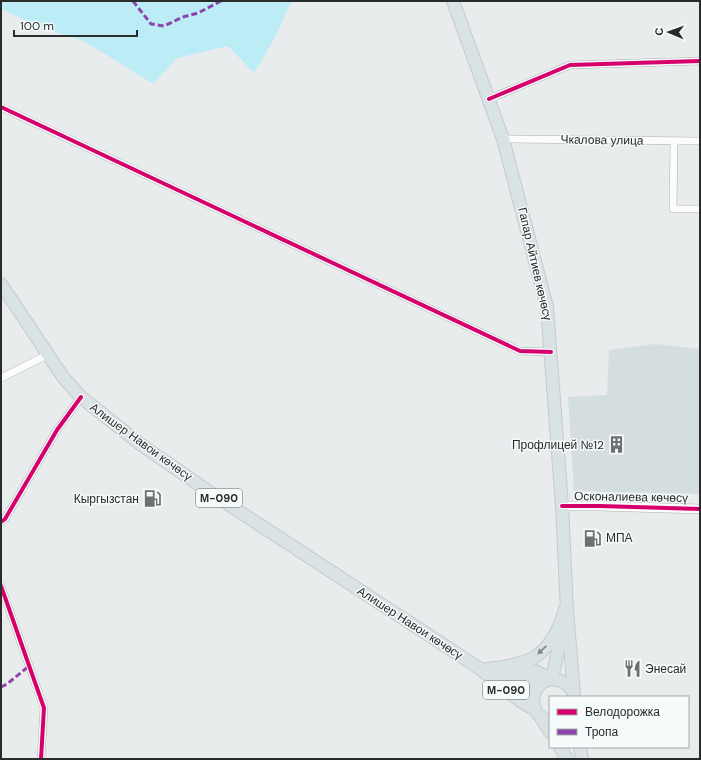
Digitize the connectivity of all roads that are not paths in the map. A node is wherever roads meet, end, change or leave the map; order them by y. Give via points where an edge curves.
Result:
1 (453, 1) edge
2 (700, 61) edge
3 (489, 99) junction
4 (1, 107) edge
5 (503, 139) junction
6 (674, 141) junction
7 (700, 141) edge
8 (700, 209) edge
9 (2, 287) edge
10 (551, 352) junction
11 (47, 355) junction
12 (1, 378) edge
13 (81, 397) junction
14 (562, 506) junction
15 (700, 509) edge
16 (1, 522) edge
17 (1, 586) edge
18 (566, 607) junction
19 (502, 667) junction
20 (483, 669) junction
21 (547, 681) junction
22 (574, 696) edge
23 (542, 716) edge
24 (549, 730) edge
25 (560, 748) edge
26 (580, 748) edge
27 (41, 759) edge
28 (566, 759) edge
29 (582, 759) edge

1 - 3 main road, Гапар Айтиев көчөсү
2 - 3 street via 570,65
3 - 5 main road, Гапар Айтиев көчөсү
4 - 10 street via 520,352
5 - 6 street, Чкалова улица
5 - 10 main road, Гапар Айтиев көчөсү via 547,307
6 - 7 street, Чкалова улица
6 - 8 street via 673,209
9 - 11 main road, Алишер Навои көчөсү / М-090
10 - 14 main road, Гапар Айтиев көчөсү
11 - 12 street
11 - 13 main road, Алишер Навои көчөсү / М-090
13 - 16 street via 57,430
13 - 20 main road, Алишер Навои көчөсү / М-090 via 166,462
14 - 15 street, Осконалиева көчөсү
14 - 18 main road, Гапар Айтиев көчөсү
17 - 27 street via 44,708
18 -> 19 main road via 557,630 542,651 529,660
18 - 21 main road, Гапар Айтиев көчөсү
18 - 22 main road, Гапар Айтиев көчөсү
19 - 20 main road
19 - 21 main road via 532,670 541,673
20 - 21 main road, Алишер Навои көчөсү / М-090
20 - 23 main road, Алишер Навои көчөсү / М-090
21 - 22 main road, М-090 via 560,680 567,684
21 - 23 main road, М-090 via 536,690 533,698
23 - 24 main road, М-090
25 - 28 main road
26 - 29 main road

